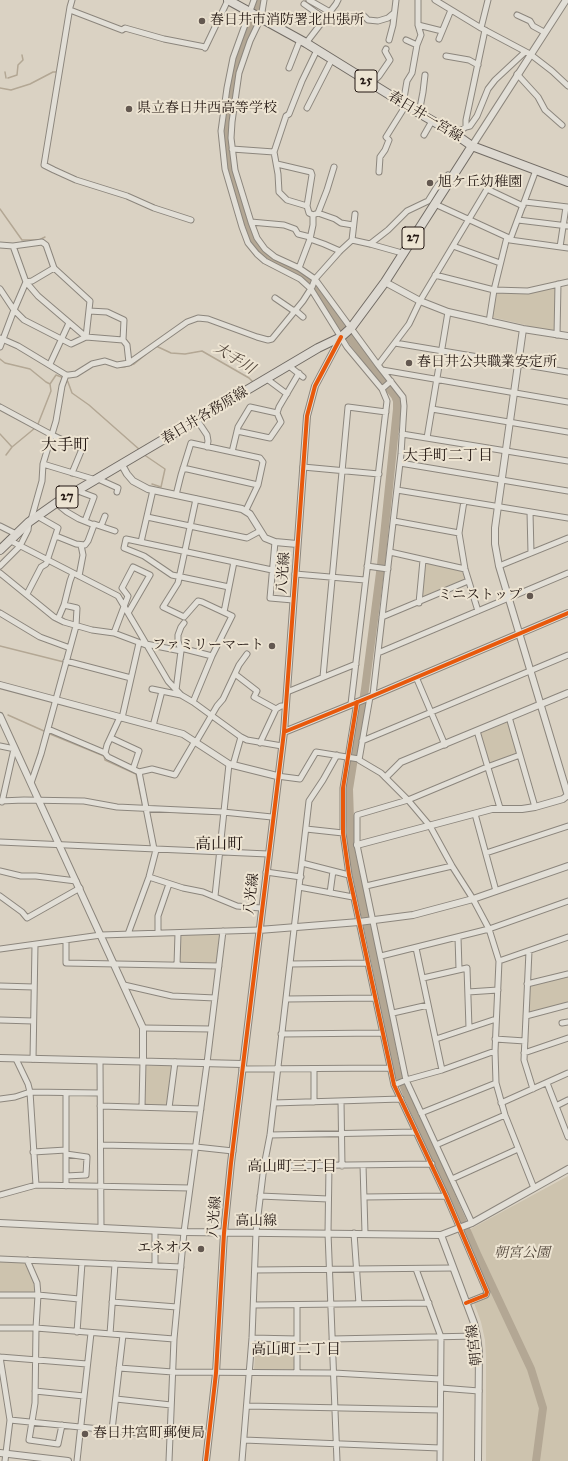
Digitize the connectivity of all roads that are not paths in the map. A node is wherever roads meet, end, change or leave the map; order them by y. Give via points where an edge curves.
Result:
1 (72, 0) edge
2 (228, 0) edge
3 (254, 0) edge
4 (264, 0) edge
5 (309, 0) edge
6 (338, 0) edge
7 (396, 0) edge
8 (418, 0) edge
9 (435, 0) edge
10 (488, 0) edge
11 (565, 1) edge
12 (304, 4) dead end
13 (70, 10) junction
14 (452, 10) junction
15 (330, 12) junction
16 (394, 13) junction
17 (517, 14) dead end
18 (256, 15) junction
19 (364, 16) dead end
20 (325, 20) junction
21 (418, 25) junction
22 (483, 30) junction
23 (442, 31) junction
24 (544, 32) junction
25 (439, 39) dead end
26 (389, 40) dead end
27 (406, 40) dead end
28 (303, 42) junction
29 (417, 45) junction
30 (386, 49) dead end
31 (317, 50) junction
32 (527, 53) junction
33 (446, 56) dead end
34 (332, 59) junction
35 (478, 65) junction
36 (289, 68) dead end
37 (517, 74) junction
38 (425, 75) dead end
39 (371, 84) junction
40 (568, 86) edge
41 (404, 104) junction
42 (307, 108) dead end
43 (419, 113) junction
44 (432, 121) junction
45 (562, 125) dead end
46 (466, 127) junction
47 (455, 134) junction
48 (424, 135) dead end
49 (472, 146) junction
50 (232, 149) junction
51 (274, 152) junction
52 (277, 164) junction
53 (334, 167) dead end
54 (536, 170) junction
55 (379, 172) dead end
56 (448, 175) dead end
57 (568, 182) edge
58 (435, 204) junction
59 (524, 204) junction
60 (307, 206) junction
61 (567, 207) edge
62 (316, 214) junction
63 (355, 214) dead end
64 (468, 219) junction
65 (191, 220) dead end
66 (518, 220) junction
67 (251, 222) junction
68 (353, 225) junction
69 (566, 226) edge
70 (310, 238) junction
71 (508, 238) junction
72 (352, 240) junction
73 (370, 244) junction
74 (0, 246) edge
75 (13, 246) junction
76 (453, 246) junction
77 (560, 247) junction
78 (568, 248) edge
79 (340, 251) junction
80 (402, 253) junction
81 (500, 263) junction
82 (54, 268) junction
83 (299, 268) junction
84 (435, 275) junction
85 (315, 280) junction
86 (26, 282) junction
87 (385, 282) junction
88 (568, 282) edge
89 (558, 284) junction
90 (311, 288) junction
91 (494, 290) junction
92 (1, 292) edge
93 (275, 298) dead end
94 (420, 301) junction
95 (14, 310) junction
96 (89, 311) junction
97 (294, 311) junction
98 (448, 312) junction
99 (303, 317) dead end
100 (489, 322) junction
101 (70, 324) junction
102 (351, 328) junction
103 (523, 329) junction
104 (557, 335) junction
105 (568, 336) edge
106 (86, 337) junction
107 (341, 337) junction
108 (1, 339) edge
109 (61, 339) junction
110 (123, 340) junction
111 (395, 343) junction
112 (0, 347) edge
113 (442, 351) junction
114 (129, 363) junction
115 (518, 363) junction
116 (50, 364) junction
117 (378, 365) junction
118 (289, 366) junction
119 (382, 370) junction
120 (568, 372) edge
121 (66, 375) junction
122 (267, 379) junction
123 (437, 380) junction
124 (390, 381) junction
125 (383, 388) junction
126 (514, 392) junction
127 (287, 394) junction
128 (568, 402) edge
129 (0, 407) edge
130 (432, 409) junction
131 (386, 412) junction
132 (277, 413) junction
133 (197, 420) junction
134 (510, 422) junction
135 (237, 431) junction
136 (568, 432) edge
137 (402, 434) junction
138 (52, 435) junction
139 (426, 438) junction
140 (207, 447) junction
141 (506, 451) junction
142 (232, 452) junction
143 (568, 461) edge
144 (400, 463) junction
145 (43, 464) junction
146 (122, 465) junction
147 (303, 467) junction
148 (183, 468) junction
149 (342, 470) junction
150 (72, 473) junction
151 (378, 474) junction
152 (97, 480) junction
153 (502, 480) junction
154 (258, 484) junction
155 (153, 490) junction
156 (397, 490) junction
157 (78, 491) junction
158 (568, 491) edge
159 (117, 492) dead end
160 (176, 495) junction
161 (196, 499) junction
162 (464, 501) junction
163 (56, 503) junction
164 (498, 506) junction
165 (246, 510) junction
166 (530, 512) junction
167 (105, 516) dead end
168 (147, 517) junction
169 (568, 518) edge
170 (32, 519) junction
171 (85, 521) junction
172 (394, 521) junction
173 (94, 525) junction
174 (0, 526) edge
175 (101, 526) junction
176 (190, 526) junction
177 (260, 531) junction
178 (115, 532) dead end
179 (459, 533) junction
180 (16, 534) junction
181 (56, 536) junction
182 (568, 538) edge
183 (9, 540) junction
184 (141, 542) junction
185 (274, 542) junction
186 (297, 544) junction
187 (81, 545) junction
188 (20, 546) junction
189 (0, 550) edge
190 (185, 551) junction
191 (390, 552) junction
192 (531, 553) junction
193 (48, 560) junction
194 (423, 560) junction
195 (234, 562) junction
196 (0, 566) edge
197 (499, 566) junction
198 (369, 567) junction
199 (387, 568) junction
200 (465, 569) junction
201 (272, 570) junction
202 (0, 573) edge
203 (73, 573) junction
204 (568, 573) edge
205 (295, 574) junction
206 (79, 576) junction
207 (180, 577) junction
208 (332, 577) junction
209 (366, 580) junction
210 (468, 581) junction
211 (229, 587) junction
212 (26, 594) junction
213 (509, 598) junction
214 (293, 600) junction
215 (419, 603) junction
216 (64, 605) junction
217 (124, 606) junction
218 (478, 611) junction
219 (224, 612) junction
220 (0, 613) edge
221 (128, 613) junction
222 (568, 613) edge
223 (382, 617) junction
224 (58, 619) junction
225 (184, 623) dead end
226 (76, 626) junction
227 (114, 633) junction
228 (520, 634) junction
229 (139, 643) junction
230 (146, 645) junction
231 (70, 648) junction
232 (181, 649) junction
233 (378, 653) junction
234 (247, 654) dead end
235 (568, 655) edge
236 (212, 656) junction
237 (66, 661) junction
238 (356, 664) junction
239 (531, 671) junction
240 (235, 674) junction
241 (323, 677) junction
242 (416, 677) junction
243 (131, 678) junction
244 (0, 685) edge
245 (152, 689) dead end
246 (176, 690) junction
247 (162, 691) junction
248 (287, 692) junction
249 (568, 693) edge
250 (181, 695) junction
251 (371, 696) junction
252 (56, 700) junction
253 (193, 702) junction
254 (354, 703) junction
255 (541, 704) junction
256 (286, 706) junction
257 (276, 709) junction
258 (431, 713) junction
259 (0, 716) edge
260 (212, 716) junction
261 (509, 717) junction
262 (121, 718) junction
263 (153, 726) junction
264 (48, 729) junction
265 (477, 731) junction
266 (284, 732) junction
267 (241, 736) junction
268 (111, 738) junction
269 (362, 741) junction
270 (196, 742) junction
271 (260, 743) junction
272 (445, 745) junction
273 (0, 746) edge
274 (282, 746) junction
275 (15, 749) junction
276 (105, 753) junction
277 (337, 755) junction
278 (520, 755) junction
279 (349, 757) junction
280 (358, 758) junction
281 (231, 764) junction
282 (487, 767) junction
283 (133, 769) junction
284 (139, 772) junction
285 (277, 776) junction
286 (386, 777) junction
287 (31, 783) junction
288 (568, 795) edge
289 (39, 800) junction
290 (408, 800) junction
291 (1, 801) edge
292 (535, 807) junction
293 (146, 808) junction
294 (500, 808) junction
295 (224, 812) junction
296 (476, 814) junction
297 (272, 817) junction
298 (430, 826) junction
299 (568, 826) edge
300 (306, 829) junction
301 (343, 833) junction
302 (0, 842) edge
303 (60, 845) junction
304 (357, 845) junction
305 (155, 850) junction
306 (219, 852) junction
307 (486, 853) junction
308 (268, 854) junction
309 (302, 863) junction
310 (452, 866) junction
311 (568, 866) edge
312 (0, 871) edge
313 (333, 871) junction
314 (266, 872) junction
315 (348, 875) junction
316 (301, 876) junction
317 (149, 877) junction
318 (76, 881) junction
319 (169, 884) junction
320 (366, 886) junction
321 (299, 887) junction
322 (80, 888) junction
323 (496, 891) junction
324 (330, 893) junction
325 (0, 896) edge
326 (215, 896) junction
327 (353, 897) junction
328 (473, 899) junction
329 (568, 901) edge
330 (262, 908) junction
331 (372, 920) junction
332 (360, 922) junction
333 (295, 927) junction
334 (489, 929) junction
335 (259, 930) junction
336 (223, 931) junction
337 (158, 933) junction
338 (178, 933) junction
339 (128, 934) junction
340 (101, 935) junction
341 (458, 937) junction
342 (568, 938) edge
343 (66, 940) junction
344 (35, 945) junction
345 (416, 948) junction
346 (0, 950) edge
347 (529, 951) junction
348 (381, 956) junction
349 (499, 961) junction
350 (367, 963) junction
351 (114, 964) junction
352 (290, 964) junction
353 (177, 965) junction
354 (219, 966) junction
355 (459, 969) junction
356 (568, 974) edge
357 (423, 978) junction
358 (528, 984) junction
359 (124, 985) junction
360 (0, 986) edge
361 (34, 987) junction
362 (498, 990) junction
363 (468, 992) junction
364 (215, 998) junction
365 (374, 998) junction
366 (286, 999) junction
367 (428, 1005) junction
368 (568, 1005) edge
369 (393, 1013) junction
370 (526, 1016) junction
371 (496, 1019) junction
372 (0, 1020) edge
373 (34, 1021) junction
374 (568, 1022) edge
375 (562, 1023) dead end
376 (144, 1028) junction
377 (469, 1028) junction
378 (211, 1029) junction
379 (382, 1033) junction
380 (282, 1034) junction
381 (568, 1038) edge
382 (436, 1039) junction
383 (495, 1039) junction
384 (525, 1041) junction
385 (495, 1051) junction
386 (524, 1053) junction
387 (0, 1058) edge
388 (16, 1059) junction
389 (33, 1059) junction
390 (100, 1061) junction
391 (143, 1061) junction
392 (175, 1062) junction
393 (207, 1063) junction
394 (242, 1066) junction
395 (389, 1068) junction
396 (277, 1069) junction
397 (314, 1069) junction
398 (442, 1070) junction
399 (568, 1073) edge
400 (406, 1080) junction
401 (496, 1083) junction
402 (547, 1083) junction
403 (394, 1085) junction
404 (533, 1089) junction
405 (30, 1092) junction
406 (66, 1093) junction
407 (100, 1093) junction
408 (0, 1099) edge
409 (401, 1099) junction
410 (568, 1100) edge
411 (341, 1101) junction
412 (274, 1102) junction
413 (314, 1102) junction
414 (501, 1103) junction
415 (100, 1106) junction
416 (556, 1106) junction
417 (142, 1107) junction
418 (169, 1108) junction
419 (201, 1109) junction
420 (421, 1113) junction
421 (505, 1115) junction
422 (566, 1128) edge
423 (415, 1132) junction
424 (341, 1133) junction
425 (270, 1135) junction
426 (568, 1137) edge
427 (436, 1144) junction
428 (100, 1145) junction
429 (196, 1147) junction
430 (518, 1149) junction
431 (233, 1151) junction
432 (33, 1152) junction
433 (66, 1152) junction
434 (432, 1164) junction
435 (362, 1165) junction
436 (264, 1166) junction
437 (329, 1166) junction
438 (342, 1166) junction
439 (568, 1169) edge
440 (66, 1176) junction
441 (452, 1179) junction
442 (36, 1185) junction
443 (66, 1186) junction
444 (100, 1186) junction
445 (190, 1188) junction
446 (534, 1188) junction
447 (0, 1195) edge
448 (260, 1196) junction
449 (446, 1196) junction
450 (364, 1197) junction
451 (328, 1198) junction
452 (0, 1223) edge
453 (465, 1226) junction
454 (101, 1228) junction
455 (155, 1231) junction
456 (184, 1232) junction
457 (256, 1232) junction
458 (224, 1233) junction
459 (328, 1233) junction
460 (354, 1233) junction
461 (365, 1233) junction
462 (441, 1234) junction
463 (0, 1259) edge
464 (27, 1260) junction
465 (82, 1263) junction
466 (115, 1264) junction
467 (155, 1266) junction
468 (181, 1267) junction
469 (453, 1268) junction
470 (329, 1269) junction
471 (416, 1269) junction
472 (256, 1270) junction
473 (357, 1270) junction
474 (0, 1295) edge
475 (38, 1296) junction
476 (79, 1299) junction
477 (112, 1302) junction
478 (429, 1303) junction
479 (466, 1303) junction
480 (331, 1304) junction
481 (359, 1304) junction
482 (254, 1305) junction
483 (297, 1305) junction
484 (177, 1306) junction
485 (0, 1328) edge
486 (36, 1328) junction
487 (77, 1332) junction
488 (91, 1333) junction
489 (110, 1334) junction
490 (123, 1335) junction
491 (477, 1336) junction
492 (441, 1337) junction
493 (252, 1338) junction
494 (174, 1339) junction
495 (297, 1339) junction
496 (332, 1339) junction
497 (0, 1357) edge
498 (35, 1360) junction
499 (87, 1364) junction
500 (119, 1368) junction
501 (173, 1372) junction
502 (216, 1373) junction
503 (249, 1373) junction
504 (334, 1373) junction
505 (297, 1374) junction
506 (1, 1375) edge
507 (440, 1378) junction
508 (440, 1388) junction
509 (35, 1391) junction
510 (479, 1391) junction
511 (84, 1396) junction
512 (0, 1399) edge
513 (6, 1399) junction
514 (116, 1399) junction
515 (171, 1405) junction
516 (246, 1406) junction
517 (335, 1408) junction
518 (440, 1410) junction
519 (10, 1420) junction
520 (32, 1422) junction
521 (62, 1425) junction
522 (81, 1427) junction
523 (112, 1430) junction
524 (170, 1436) junction
525 (244, 1440) junction
526 (336, 1444) junction
527 (440, 1448) junction
528 (3, 1454) edge
529 (6, 1461) edge
530 (68, 1461) edge
531 (77, 1461) edge
532 (169, 1461) edge
533 (206, 1461) edge
534 (242, 1461) edge
535 (337, 1461) edge
536 (440, 1461) edge
537 (478, 1461) edge

1 - 13 street
2 - 13 street via 205,48 164,40 125,28 122,30
2 - 18 main road, 春日井一宮線 / 25
3 - 18 street
4 - 18 street
5 - 15 street
6 - 15 street
7 - 16 street
8 - 21 street
9 - 14 street
10 - 22 street
11 - 24 street
12 - 20 street
13 - 65 street via 44,165 76,180
14 - 22 street
14 - 23 street
15 - 20 street
16 - 19 street via 378,21 368,20
16 - 26 street
17 - 24 street
18 - 28 main road, 春日井一宮線 / 25
18 - 50 street via 239,73 232,122
18 - 90 street via 234,58 227,88 222,131 226,169 248,243 265,261 300,279
20 - 28 street
21 - 23 street
21 - 29 street via 421,35
22 - 32 street
22 - 35 street
23 - 25 street
24 - 32 street
27 - 29 street
28 - 31 main road, 春日井一宮線 / 25
28 - 36 street
29 - 41 street via 412,73 407,81
30 - 39 street via 390,60
31 - 34 main road, 春日井一宮線 / 25
31 - 51 street via 286,116
32 - 37 street
32 - 40 street
32 - 46 street via 495,80 488,89 477,116 470,126
33 - 35 street via 469,60
34 - 39 main road, 春日井一宮線 / 25
34 - 42 street
35 - 46 street
37 - 45 street via 538,97 545,110
37 - 49 street
38 - 43 street
39 - 41 main road, 春日井一宮線 / 25
41 - 43 main road, 春日井一宮線 / 25
41 - 55 street via 386,137 388,140 380,158
43 - 44 main road, 春日井一宮線 / 25
44 - 47 main road, 春日井一宮線 / 25
44 - 48 street
46 - 47 street
47 - 49 main road, 春日井一宮線 / 25
49 - 54 main road, 春日井一宮線 / 25
49 - 58 main road, 春日井各務原線 / 27
50 - 51 street
50 - 67 street via 235,170
51 - 52 street
52 - 60 street via 279,192 287,200
52 - 60 street via 311,172
53 - 62 street via 328,190
54 - 57 main road, 春日井一宮線 / 25
54 - 59 street
56 - 73 street via 428,201 407,211
58 - 64 street
58 - 80 main road, 春日井各務原線 / 27
59 - 61 street
59 - 64 street via 487,188
59 - 66 street
60 - 62 street via 309,213
61 - 69 street
62 - 68 street
62 - 70 street
63 - 68 street
64 - 71 street
64 - 76 street
66 - 69 street
66 - 71 street
67 - 70 street via 284,225
67 - 83 street via 256,238 265,249 275,257
68 - 72 street
69 - 77 street
70 - 79 street
70 - 83 street
71 - 77 street
71 - 81 street
72 - 73 street
72 - 79 street
73 - 80 street
74 - 75 street
75 - 82 street via 42,242 46,245
75 - 86 street
76 - 81 street
76 - 84 street
77 - 78 street
79 - 85 street
80 - 87 main road, 春日井各務原線 / 27
81 - 91 street
82 - 86 street
82 - 96 street via 90,301
83 - 85 street
84 - 91 street
84 - 94 street
85 - 90 street
85 - 102 street
86 - 95 street
86 - 101 street
87 - 94 street
87 - 102 main road, 春日井各務原線 / 27
88 - 89 street
89 - 91 street via 528,291
89 - 104 street
90 - 97 street
90 - 107 street
91 - 100 street
92 - 95 street
93 - 97 street
94 - 98 street
94 - 111 street via 409,324
95 - 108 street
95 - 109 street via 24,320
96 - 106 street
96 - 110 street via 107,312 124,320
97 - 99 street
97 - 114 street via 272,339 268,340 208,319 198,318 187,322
98 - 100 street
98 - 113 street
100 - 103 street
101 - 106 street
101 - 109 street
102 - 107 main road, 春日井各務原線 / 27
102 - 117 street
103 - 104 street
103 - 115 street
104 - 105 street
106 - 109 street via 71,344
106 - 110 street
107 - 118 main road, 春日井各務原線 / 27
107 - 125 street
107 - 147 street, 八光線 via 312,394 307,416
108 - 112 street
108 - 116 street
109 - 116 street
110 - 114 street via 127,345
111 - 113 street
111 - 117 street
113 - 115 street
113 - 123 street
114 - 121 street via 117,365 105,361 92,364 76,374
115 - 120 street
115 - 126 street
116 - 121 street
117 - 119 street
118 - 122 main road, 春日井各務原線 / 27
118 - 127 street via 301,375
119 - 123 street
119 - 124 street
121 - 138 street
122 - 127 street
122 - 133 main road, 春日井各務原線 / 27
123 - 126 street
123 - 130 street
124 - 125 street
124 - 137 street via 403,397
125 - 131 street via 387,401
126 - 128 street
126 - 134 street
127 - 132 street
129 - 138 street
130 - 134 street
130 - 139 street
131 - 149 street via 348,407
131 - 151 street
132 - 135 street via 250,407
132 - 135 street via 280,422 270,438
133 - 140 street via 207,435
133 - 146 main road, 春日井各務原線 / 27
134 - 136 street
134 - 141 street
135 - 142 street
137 - 139 street
137 - 144 street
138 - 145 street
138 - 150 street via 82,449
139 - 141 street
140 - 142 street
140 - 148 street via 191,443
141 - 143 street
141 - 153 street
142 - 154 street via 260,458 263,462
144 - 153 street
144 - 156 street
145 - 150 street
145 - 170 street via 42,481
146 - 152 main road, 春日井各務原線 / 27
146 - 155 street via 133,481
147 - 149 street
147 - 186 street, 八光線
148 - 154 street
148 - 160 street
149 - 151 street
149 - 208 street
150 - 152 street
151 - 198 street
152 - 157 main road, 春日井各務原線 / 27
152 - 159 street via 118,488
153 - 158 street
153 - 164 street
154 - 165 street
155 - 160 street
155 - 168 street
156 - 162 street
156 - 172 street
157 - 163 main road, 春日井各務原線 / 27
157 - 171 street via 94,497
160 - 161 street
161 - 165 street
161 - 176 street
162 - 164 street
162 - 179 street
163 - 170 main road, 春日井各務原線 / 27
163 - 171 street
164 - 166 street
164 - 197 street via 495,544
165 - 177 street
166 - 169 street
166 - 192 street
167 - 175 street
168 - 176 street
168 - 184 street
170 - 180 main road, 春日井各務原線 / 27
170 - 181 street via 58,528
170 - 188 street
171 - 173 street
172 - 179 street
172 - 191 street
173 - 175 street
173 - 187 street via 88,541
174 - 180 street
175 - 178 street
176 - 177 street via 246,538
176 - 190 street
177 - 185 street
179 - 200 street
180 - 183 main road, 春日井各務原線 / 27
181 - 187 street
181 - 193 street
182 - 192 street
183 - 188 street
183 - 189 main road, 春日井各務原線 / 27
184 - 190 street
184 - 207 street via 126,539 124,548 144,556 172,575
185 - 186 street
185 - 201 street
186 - 205 street, 八光線
187 - 206 street via 83,555
188 - 193 street
188 - 196 street
190 - 195 street
190 - 207 street
191 - 194 street
191 - 199 street
192 - 197 street
193 - 203 street
193 - 212 street via 41,567
194 - 200 street
194 - 215 street
195 - 201 street
195 - 211 street
197 - 213 street
198 - 199 street
198 - 209 street
199 - 223 street
200 - 210 street
201 - 214 street via 270,598
202 - 212 street
203 - 206 street
203 - 216 street
204 - 213 street
205 - 208 street
205 - 214 street, 八光線
206 - 217 street via 118,596
207 - 211 street
207 - 219 street via 163,607 184,617 198,601
208 - 209 street
208 - 241 street
209 - 238 street
210 - 215 street
210 - 218 street
211 - 219 street
212 - 224 street
213 - 218 street
213 - 228 street
214 - 248 street, 八光線
215 - 223 street
216 - 224 street
216 - 226 street via 77,608
217 - 221 street
217 - 221 street via 128,596 122,588 133,567 150,575
217 - 227 street
218 - 233 street
219 - 236 street via 232,616
220 - 231 street via 40,637
221 - 230 street
222 - 228 street
223 - 233 street
224 - 226 street
225 - 232 street via 178,635
226 - 227 street
226 - 231 street
227 - 229 street
228 - 239 street
228 - 242 street
229 - 230 street
229 - 243 street
230 - 232 street
230 - 246 street
231 - 237 street
232 - 236 street
232 - 246 street
233 - 251 street
234 - 240 street
235 - 239 street
236 - 253 street
237 - 243 street
237 - 252 street
238 - 241 street
238 - 254 street
239 - 255 street
239 - 258 street
240 - 257 street via 257,692 254,697
240 - 260 street
241 - 248 street
242 - 251 street
242 - 258 street
243 - 262 street
244 - 252 street
245 - 247 street
246 - 250 street
247 - 250 street
247 - 263 street
248 - 256 street, 八光線
249 - 255 street
250 - 253 street
251 - 254 street
251 - 269 street
252 - 262 street
252 - 264 street
253 - 260 street
254 - 266 street
254 - 279 street
255 - 261 street
255 - 288 street
256 - 257 street
256 - 266 street, 八光線
257 - 271 street
258 - 269 street
258 - 272 street
259 - 275 street
260 - 267 street
260 - 270 street
261 - 265 street
261 - 278 street
262 - 263 street
262 - 268 street
263 - 270 street via 183,734
264 - 276 street
264 - 287 street
265 - 272 street
265 - 282 street
266 - 274 street, 八光線
267 - 271 street
267 - 281 street
268 - 276 street
268 - 283 street via 139,751
269 - 280 street
270 - 281 street
270 - 284 street via 175,775 152,769
271 - 274 street
272 - 286 street via 400,762
273 - 275 street
274 - 285 street, 八光線
275 - 287 street
275 - 291 street
276 - 283 street
277 - 279 street
277 - 285 street via 316,752 300,779
277 - 300 street via 309,801
278 - 282 street
278 - 292 street
279 - 280 street
279 - 301 street via 343,788
280 - 286 street
281 - 285 street
281 - 295 street
282 - 290 street
282 - 294 street
283 - 284 street
284 - 293 street
285 - 297 street, 八光線
286 - 290 street
287 - 289 street
288 - 292 street via 563,799
289 - 291 street
289 - 293 street via 84,801 117,807
289 - 303 street
290 - 298 street
290 - 304 street via 357,815
292 - 294 street
293 - 295 street
293 - 305 street
294 - 296 street
295 - 297 street
295 - 306 street
296 - 298 street
296 - 307 street
297 - 308 street, 八光線
298 - 304 street
298 - 310 street
299 - 307 street
300 - 301 street
300 - 309 street
301 - 315 street
302 - 303 street
303 - 305 street
303 - 318 street
304 - 320 street
305 - 306 street
305 - 317 street
306 - 308 street
306 - 326 street
307 - 323 street
308 - 314 street, 八光線
309 - 313 street
309 - 316 street
310 - 320 street
310 - 328 street
311 - 323 street
312 - 318 street via 21,876
313 - 315 street
313 - 324 street
314 - 316 street
314 - 330 street, 八光線
315 - 327 street
316 - 321 street
317 - 319 street
317 - 339 street
318 - 322 street
319 - 326 street
319 - 337 street via 158,916
320 - 331 street
321 - 324 street
321 - 333 street
322 - 325 street via 27,918
322 - 340 street
323 - 328 street
324 - 327 street
326 - 330 street via 237,906
327 - 332 street
328 - 331 street via 413,915
328 - 334 street
329 - 334 street
330 - 335 street, 八光線
331 - 332 street
331 - 348 street
332 - 333 street
332 - 350 street
333 - 335 street
333 - 352 street
334 - 341 street
334 - 349 street
335 - 336 street
335 - 394 street, 八光線
336 - 338 street
336 - 354 street
337 - 338 street
337 - 339 street
338 - 353 street
339 - 340 street
340 - 343 street
340 - 351 street
341 - 345 street
341 - 355 street
342 - 347 street
343 - 344 street
343 - 351 street via 66,963
344 - 346 street
344 - 361 street
345 - 348 street
345 - 357 street
347 - 349 street
347 - 358 street
348 - 369 street
349 - 362 street
350 - 352 street
350 - 365 street
351 - 353 street
351 - 359 street
352 - 366 street
353 - 354 street
354 - 364 street
355 - 357 street
355 - 363 street via 467,968
356 - 358 street
357 - 367 street
358 - 370 street
359 - 364 street via 172,996
359 - 376 street
360 - 361 street
361 - 373 street
362 - 363 street
362 - 371 street
363 - 377 street
364 - 378 street
365 - 366 street
365 - 379 street
366 - 380 street
367 - 369 street
367 - 382 street
368 - 370 street
369 - 400 street
370 - 384 street
371 - 377 street
371 - 383 street
372 - 373 street
373 - 389 street
374 - 375 street
376 - 378 street
376 - 391 street
377 - 382 street
378 - 393 street
379 - 380 street
379 - 395 street
380 - 396 street
381 - 386 street
382 - 398 street
383 - 384 street
383 - 385 street
384 - 386 street
385 - 398 street
385 - 401 street
386 - 404 street
387 - 388 street
388 - 389 street
388 - 405 street
389 - 390 street
390 - 391 street
390 - 407 street
391 - 392 street
391 - 417 street
392 - 393 street
392 - 418 street
393 - 394 street
393 - 419 street
394 - 396 street
394 - 431 street, 八光線
395 - 397 street
395 - 403 street
396 - 397 street
396 - 412 street
397 - 413 street
398 - 400 street
399 - 402 street
400 - 403 street
400 - 420 street
401 - 414 street
401 - 420 street
402 - 404 street
402 - 416 street
403 - 409 street
404 - 414 street
405 - 406 street
405 - 408 street
405 - 432 street
406 - 407 street
406 - 433 street
407 - 415 street
409 - 411 street
409 - 423 street
410 - 416 street
411 - 413 street
411 - 424 street
412 - 413 street
412 - 425 street
414 - 421 street
415 - 417 street
415 - 428 street
416 - 422 street
417 - 418 street
418 - 419 street
419 - 429 street
420 - 427 street
421 - 427 street
421 - 430 street
422 - 426 street
423 - 424 street
423 - 434 street
424 - 425 street
424 - 438 street
425 - 436 street
427 - 441 street
428 - 429 street
428 - 444 street
429 - 431 street
429 - 445 street
430 - 441 street
430 - 446 street
431 - 458 street, 八光線
432 - 433 street
432 - 442 street
433 - 440 street
433 - 440 street via 87,1157 86,1175
434 - 435 street
434 - 449 street
435 - 438 street
435 - 450 street
436 - 437 street
436 - 448 street
437 - 438 street
437 - 451 street
439 - 446 street, 高山線
440 - 443 street
441 - 453 street
442 - 443 street
442 - 447 street
443 - 444 street
444 - 445 street
444 - 454 street
445 - 456 street
446 - 453 street, 高山線
448 - 451 street
448 - 457 street
449 - 450 street
449 - 453 street
450 - 461 street
451 - 459 street
452 - 454 street, 高山線
453 - 462 street, 高山線
453 - 479 street via 487,1292 486,1296
454 - 455 street, 高山線
455 - 456 street, 高山線
455 - 467 street
456 - 458 street, 高山線
456 - 468 street
457 - 458 street, 高山線
457 - 459 street, 高山線
457 - 472 street
458 - 502 street, 八光線
459 - 460 street, 高山線
459 - 470 street
460 - 461 street, 高山線
460 - 473 street
461 - 462 street, 高山線
462 - 469 street, 朝宮線
463 - 464 street
464 - 465 street
464 - 475 street via 37,1283
465 - 466 street
465 - 476 street
466 - 467 street
466 - 477 street
467 - 468 street
468 - 484 street
469 - 471 street
469 - 479 street, 朝宮線
470 - 472 street
470 - 473 street
470 - 480 street
471 - 473 street
471 - 478 street
472 - 482 street
473 - 481 street
474 - 475 street
475 - 476 street
475 - 486 street
476 - 487 street
477 - 484 street
477 - 489 street
478 - 481 street
478 - 492 street
479 - 491 street, 朝宮線
480 - 481 street
480 - 483 street
480 - 496 street
482 - 483 street
482 - 493 street
483 - 495 street
484 - 494 street
485 - 486 street
486 - 487 street
486 - 498 street
487 - 488 street
488 - 489 street
488 - 499 street
489 - 490 street
490 - 494 street
490 - 500 street
491 - 492 street
491 - 510 street, 朝宮線
492 - 496 street
492 - 507 street
493 - 495 street
493 - 503 street
494 - 501 street
495 - 505 street
496 - 504 street
497 - 498 street
497 - 506 street
498 - 499 street
498 - 509 street
499 - 511 street
500 - 501 street
500 - 514 street
501 - 502 street
501 - 515 street
502 - 503 street
502 - 533 street, 八光線
503 - 505 street
503 - 516 street
504 - 505 street
504 - 507 street
504 - 517 street
506 - 513 street
507 - 508 street
508 - 510 street
508 - 518 street
509 - 511 street
509 - 520 street
510 - 537 street, 朝宮線
511 - 522 street
512 - 513 street
513 - 519 street
514 - 515 street
514 - 523 street
515 - 524 street
516 - 517 street
516 - 525 street
517 - 518 street
517 - 526 street
518 - 527 street
519 - 520 street
519 - 528 street
520 - 521 street
520 - 521 street via 29,1440 58,1444
521 - 522 street
522 - 523 street
522 - 531 street
523 - 524 street
524 - 532 street
525 - 526 street
525 - 534 street
526 - 527 street
526 - 535 street
527 - 536 street
528 - 529 street
528 - 530 street

